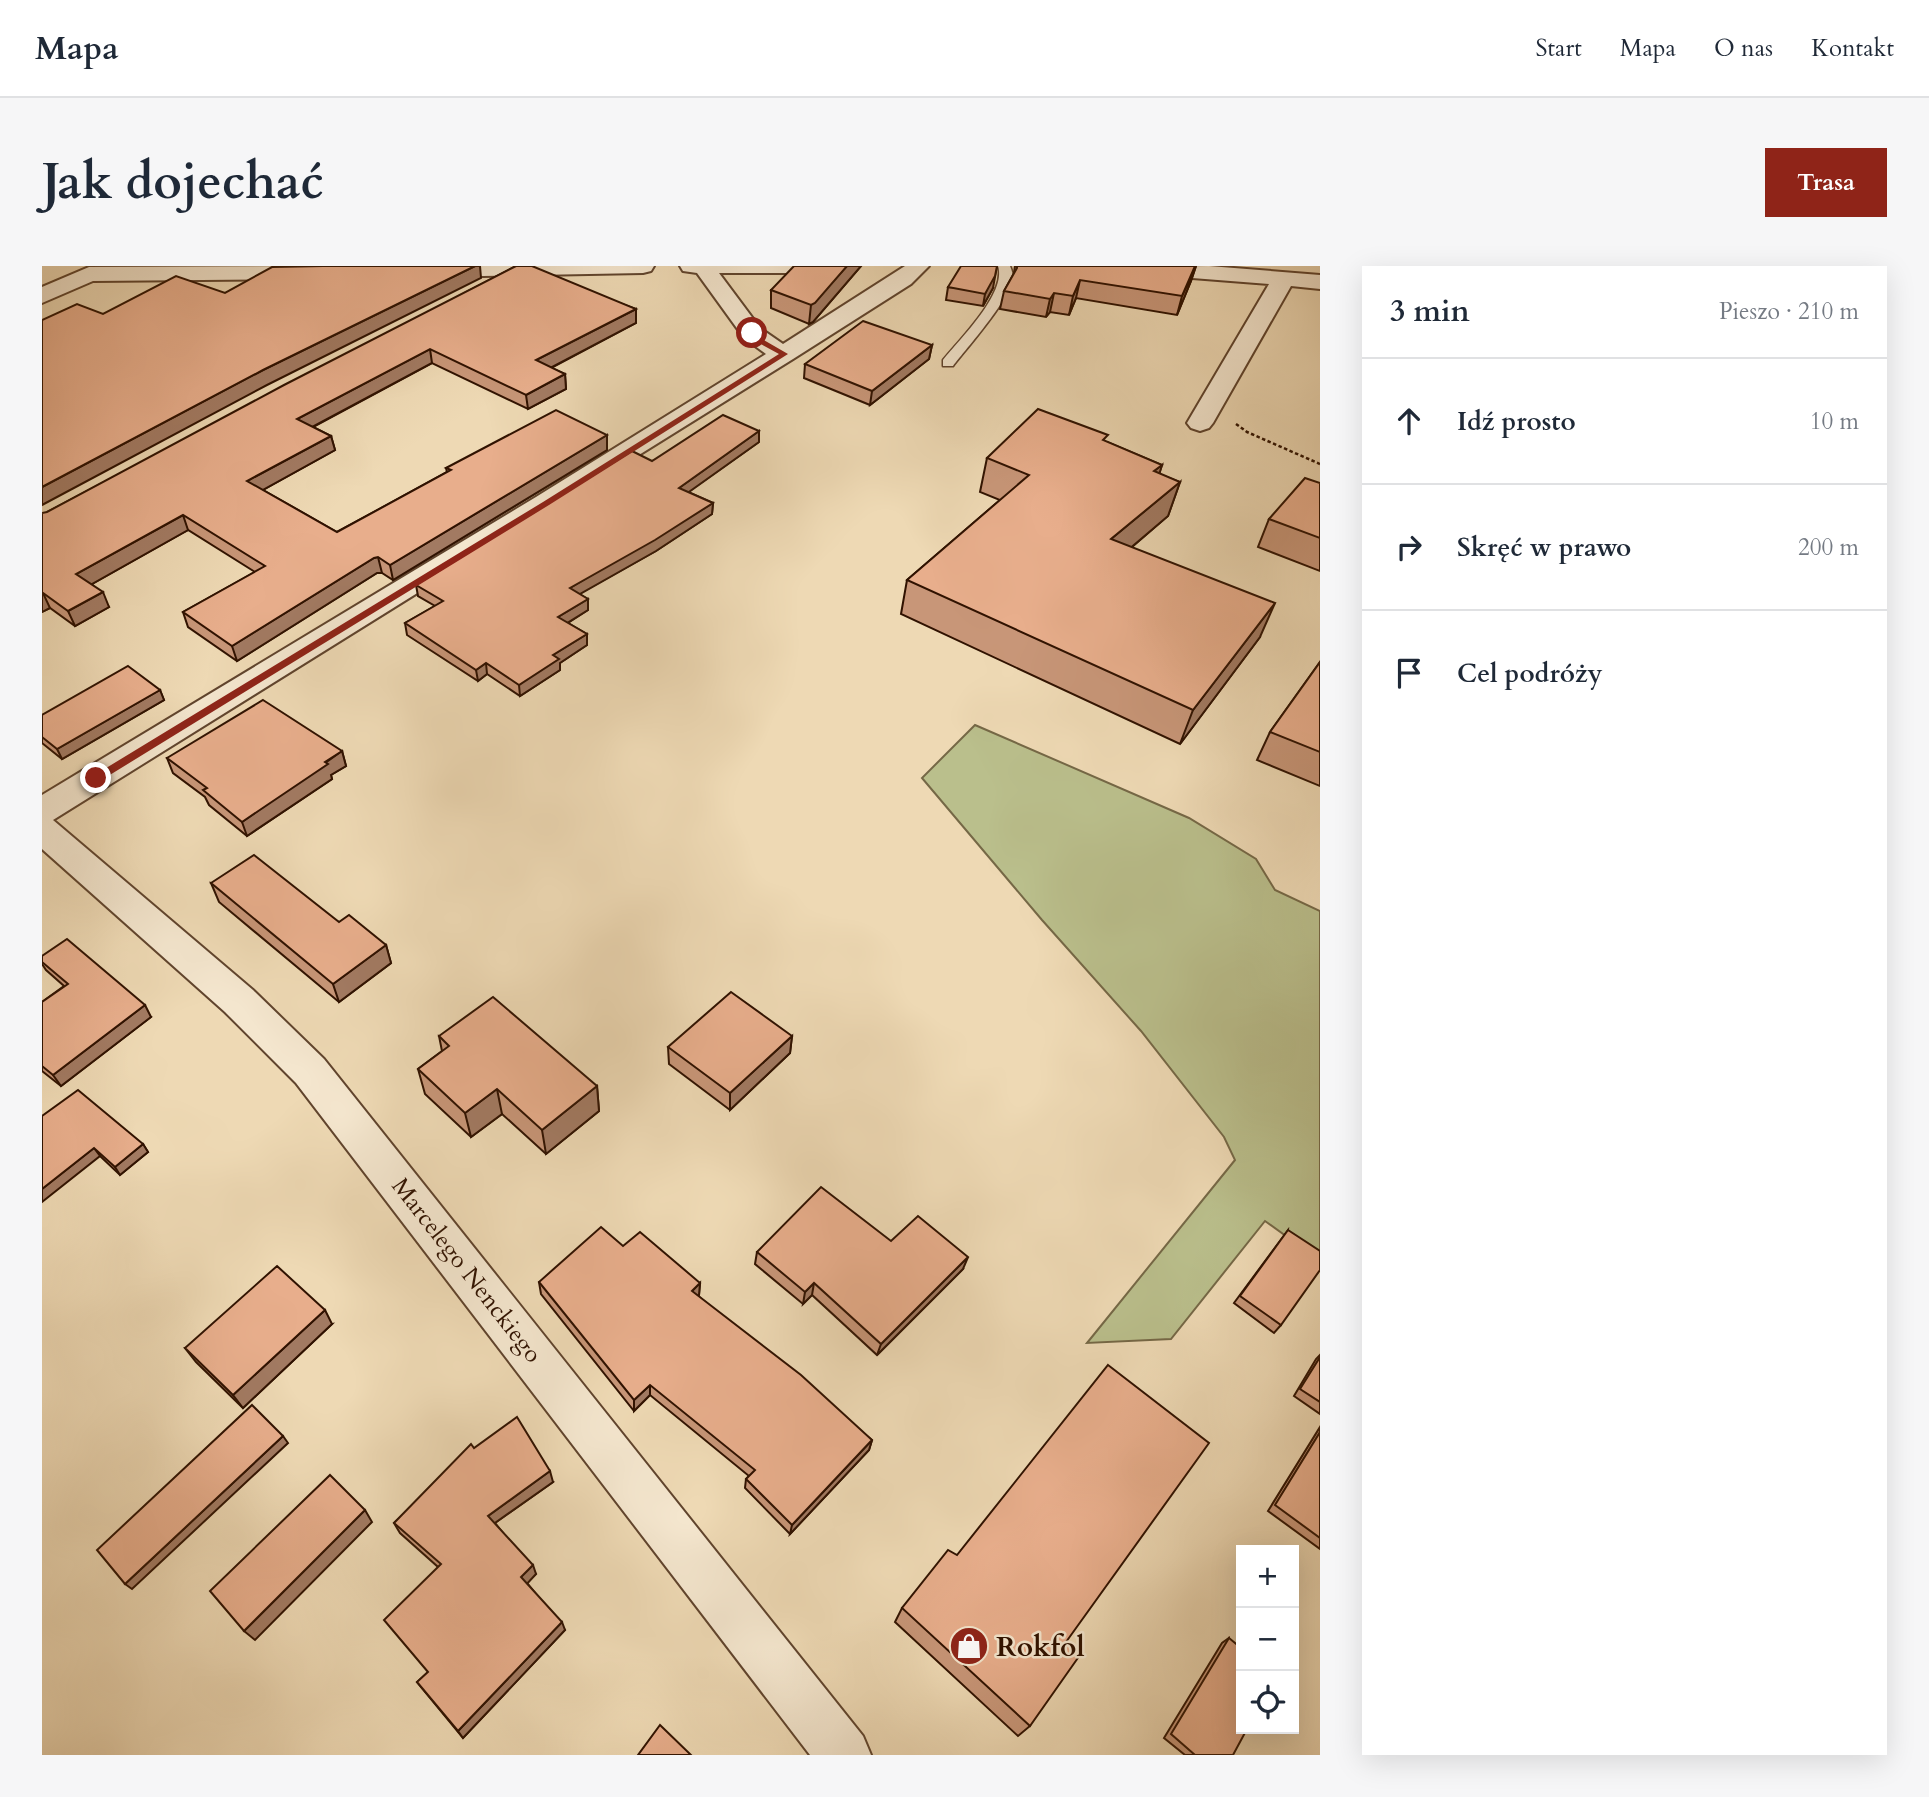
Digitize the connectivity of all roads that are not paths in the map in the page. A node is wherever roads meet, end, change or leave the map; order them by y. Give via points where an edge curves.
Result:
1 (643, 266) edge
2 (699, 266) edge
3 (790, 266) edge
4 (918, 266) edge
5 (1004, 266) edge
6 (1121, 267) edge
7 (522, 269) junction
8 (412, 270) edge
9 (333, 271) edge
10 (1284, 278) junction
11 (1320, 282) edge
12 (470, 294) edge
13 (42, 296) edge
14 (784, 354) junction
15 (948, 363) dead end
16 (1205, 415) road end
17 (42, 811) edge
18 (42, 830) edge
19 (844, 1755) edge

1 - 7 street
2 - 3 street
2 - 14 street via 752,333
4 - 14 street
5 - 15 lane via 1005,284
6 - 10 street
7 - 8 street
7 - 12 street
9 - 13 street via 89,274
10 - 11 street
10 - 16 street
14 - 17 street
18 - 19 street, Marcelego Nenckiego via 239,1001 310,1071

